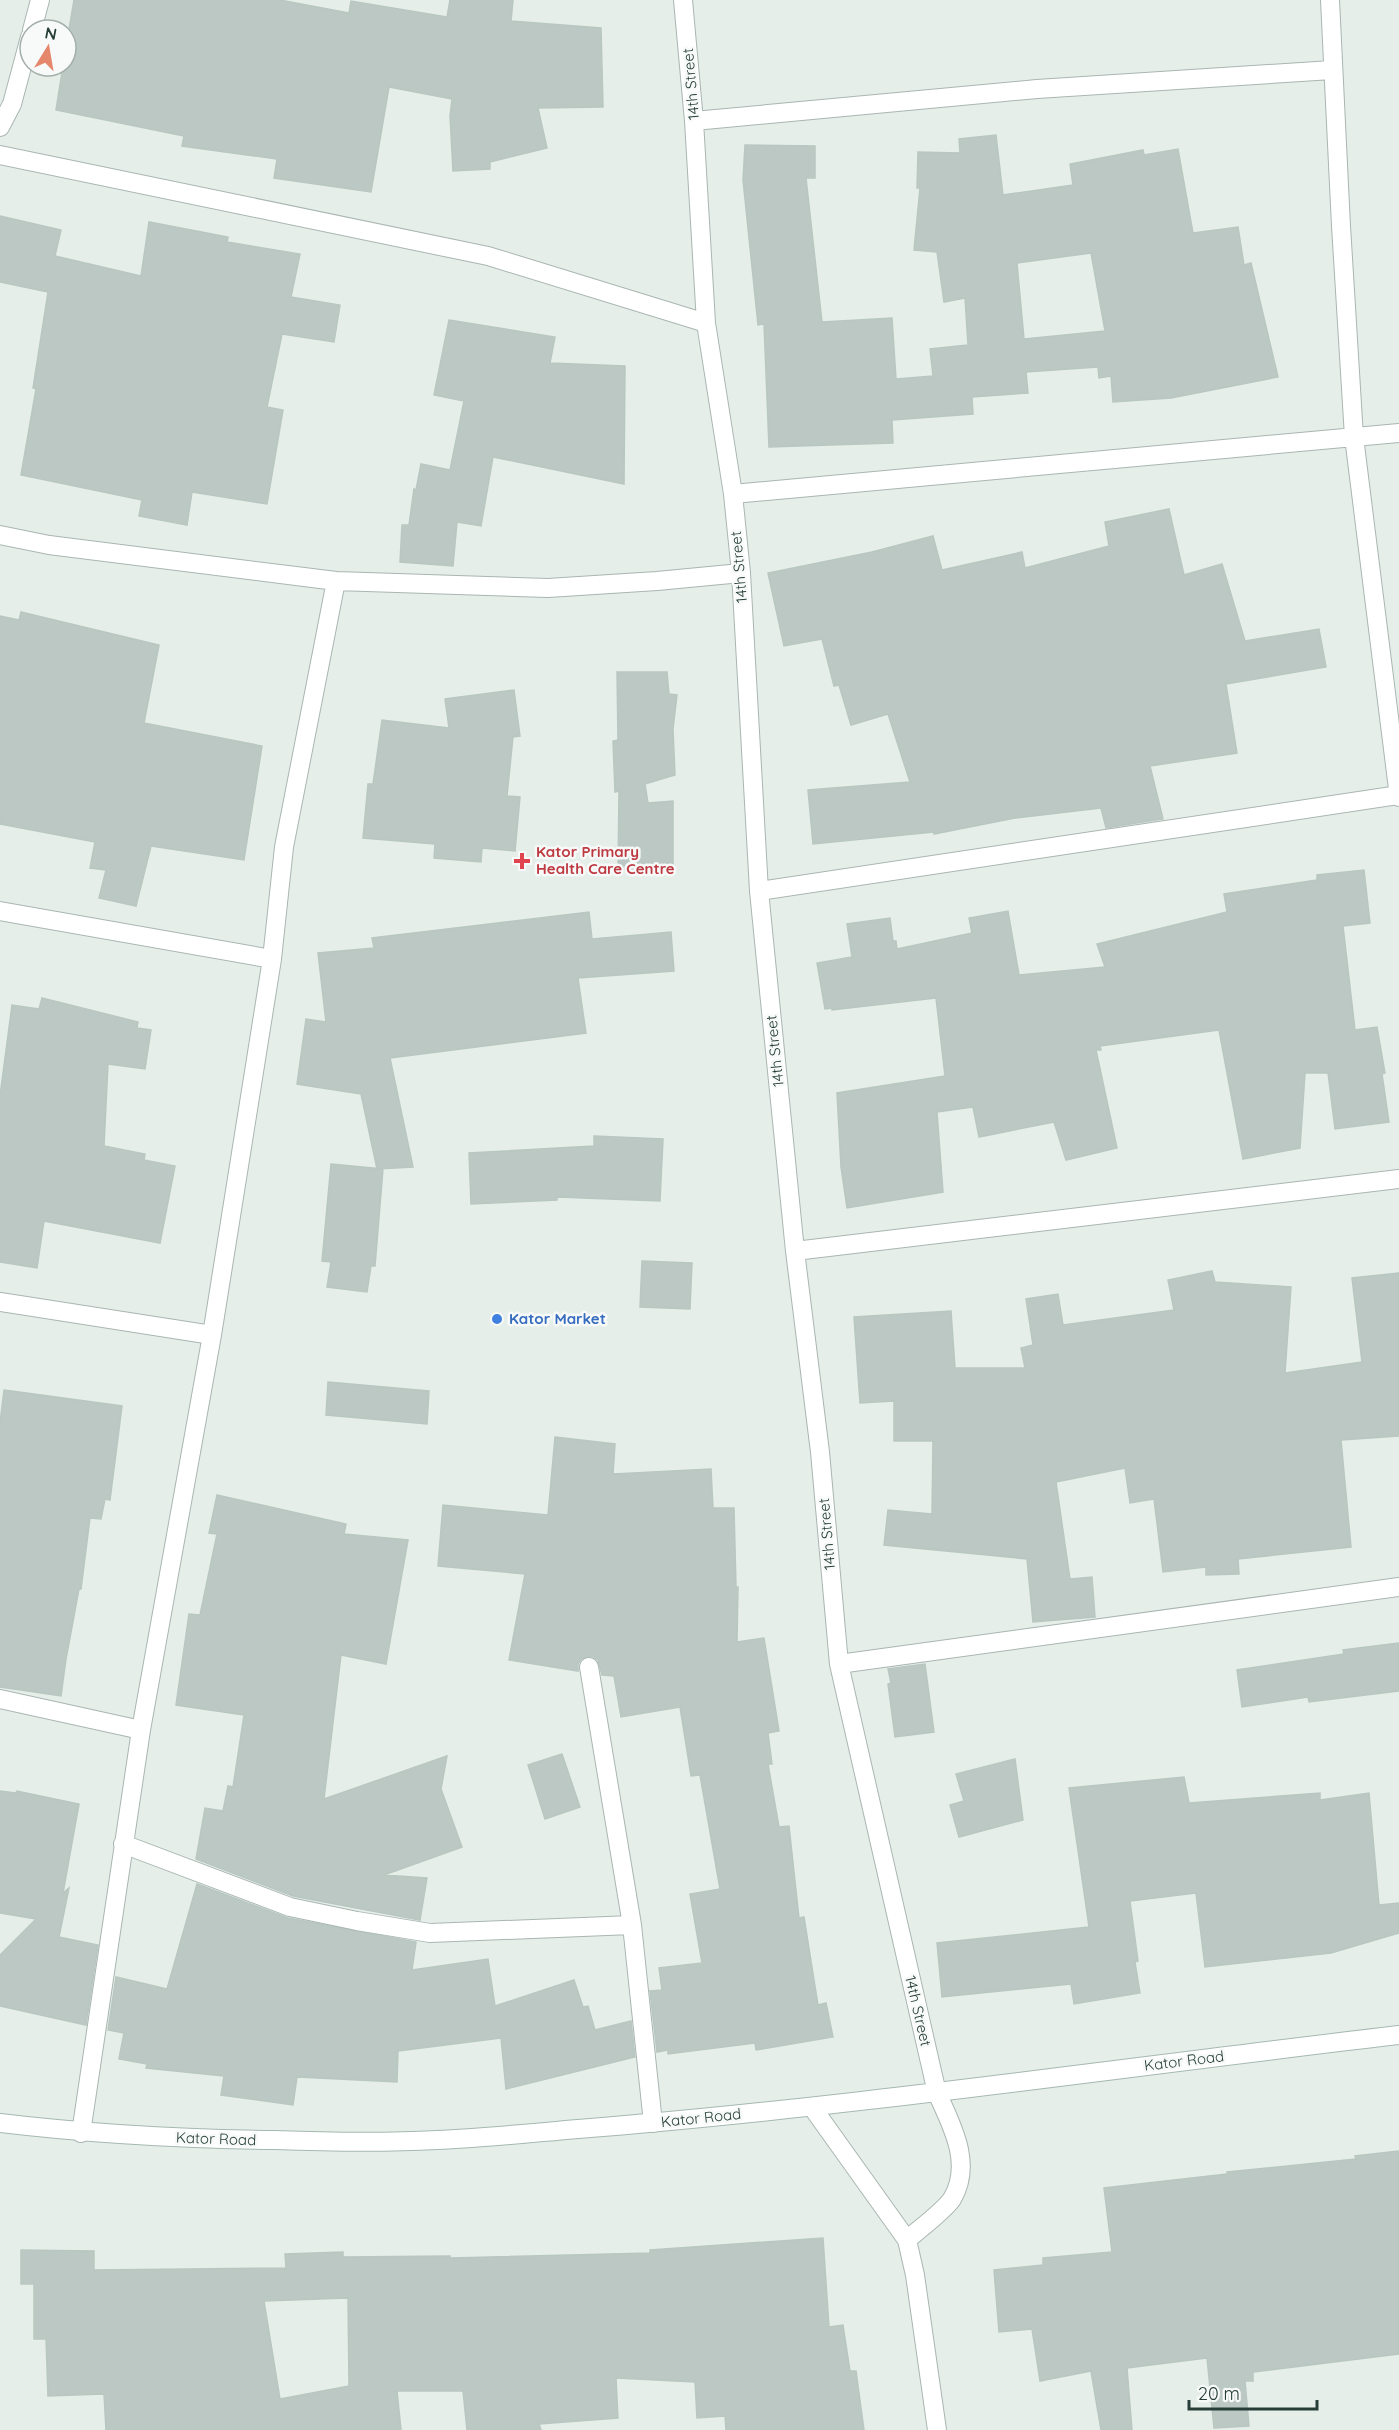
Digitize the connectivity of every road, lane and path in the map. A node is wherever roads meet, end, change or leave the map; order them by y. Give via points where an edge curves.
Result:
1 (40, 0) edge
2 (683, 0) edge
3 (1330, 0) edge
4 (35, 18) edge
5 (1332, 70) junction
6 (19, 78) edge
7 (694, 121) junction
8 (0, 127) edge
9 (0, 155) edge
10 (706, 323) junction
11 (1399, 433) edge
12 (1354, 437) junction
13 (733, 494) junction
14 (0, 536) edge
15 (741, 573) junction
16 (336, 581) junction
17 (1399, 796) edge
18 (759, 891) junction
19 (0, 911) edge
20 (272, 959) junction
21 (1399, 1179) edge
22 (795, 1251) junction
23 (0, 1302) edge
24 (212, 1335) junction
25 (1399, 1587) edge
26 (839, 1664) junction
27 (589, 1667) dead end
28 (0, 1699) edge
29 (141, 1730) junction
30 (123, 1844) junction
31 (632, 1925) junction
32 (1399, 2035) edge
33 (937, 2093) junction
34 (812, 2107) junction
35 (0, 2123) edge
36 (653, 2123) junction
37 (81, 2133) junction
38 (907, 2240) junction
39 (937, 2430) edge

1 - 4 street
2 - 7 street, 14th Street
3 - 5 street
5 - 7 street via 1037,89
5 - 12 street
6 - 8 street
7 - 10 street, 14th Street
9 - 10 street via 488,256
10 - 13 street, 14th Street
11 - 12 street
12 - 13 street
12 - 17 street
13 - 15 street, 14th Street
14 - 16 street
15 - 16 street via 548,588
15 - 18 street, 14th Street
16 - 20 street via 284,847
17 - 18 street
18 - 22 street, 14th Street
19 - 20 street
20 - 24 street
21 - 22 street
22 - 26 street, 14th Street via 820,1452
23 - 24 street
24 - 29 street
25 - 26 street
26 - 33 street, 14th Street
27 - 31 street
28 - 29 street
29 - 30 street
30 - 31 street via 290,1907 430,1933
30 - 37 street
31 - 36 street
32 - 33 street, Kator Road
33 - 34 street, Kator Road
33 - 38 street, 14th Street via 956,2135 960,2177 951,2200
34 - 36 street, Kator Road
34 - 38 street
35 - 37 street, Kator Road
36 - 37 street, Kator Road via 330,2142
38 - 39 street

